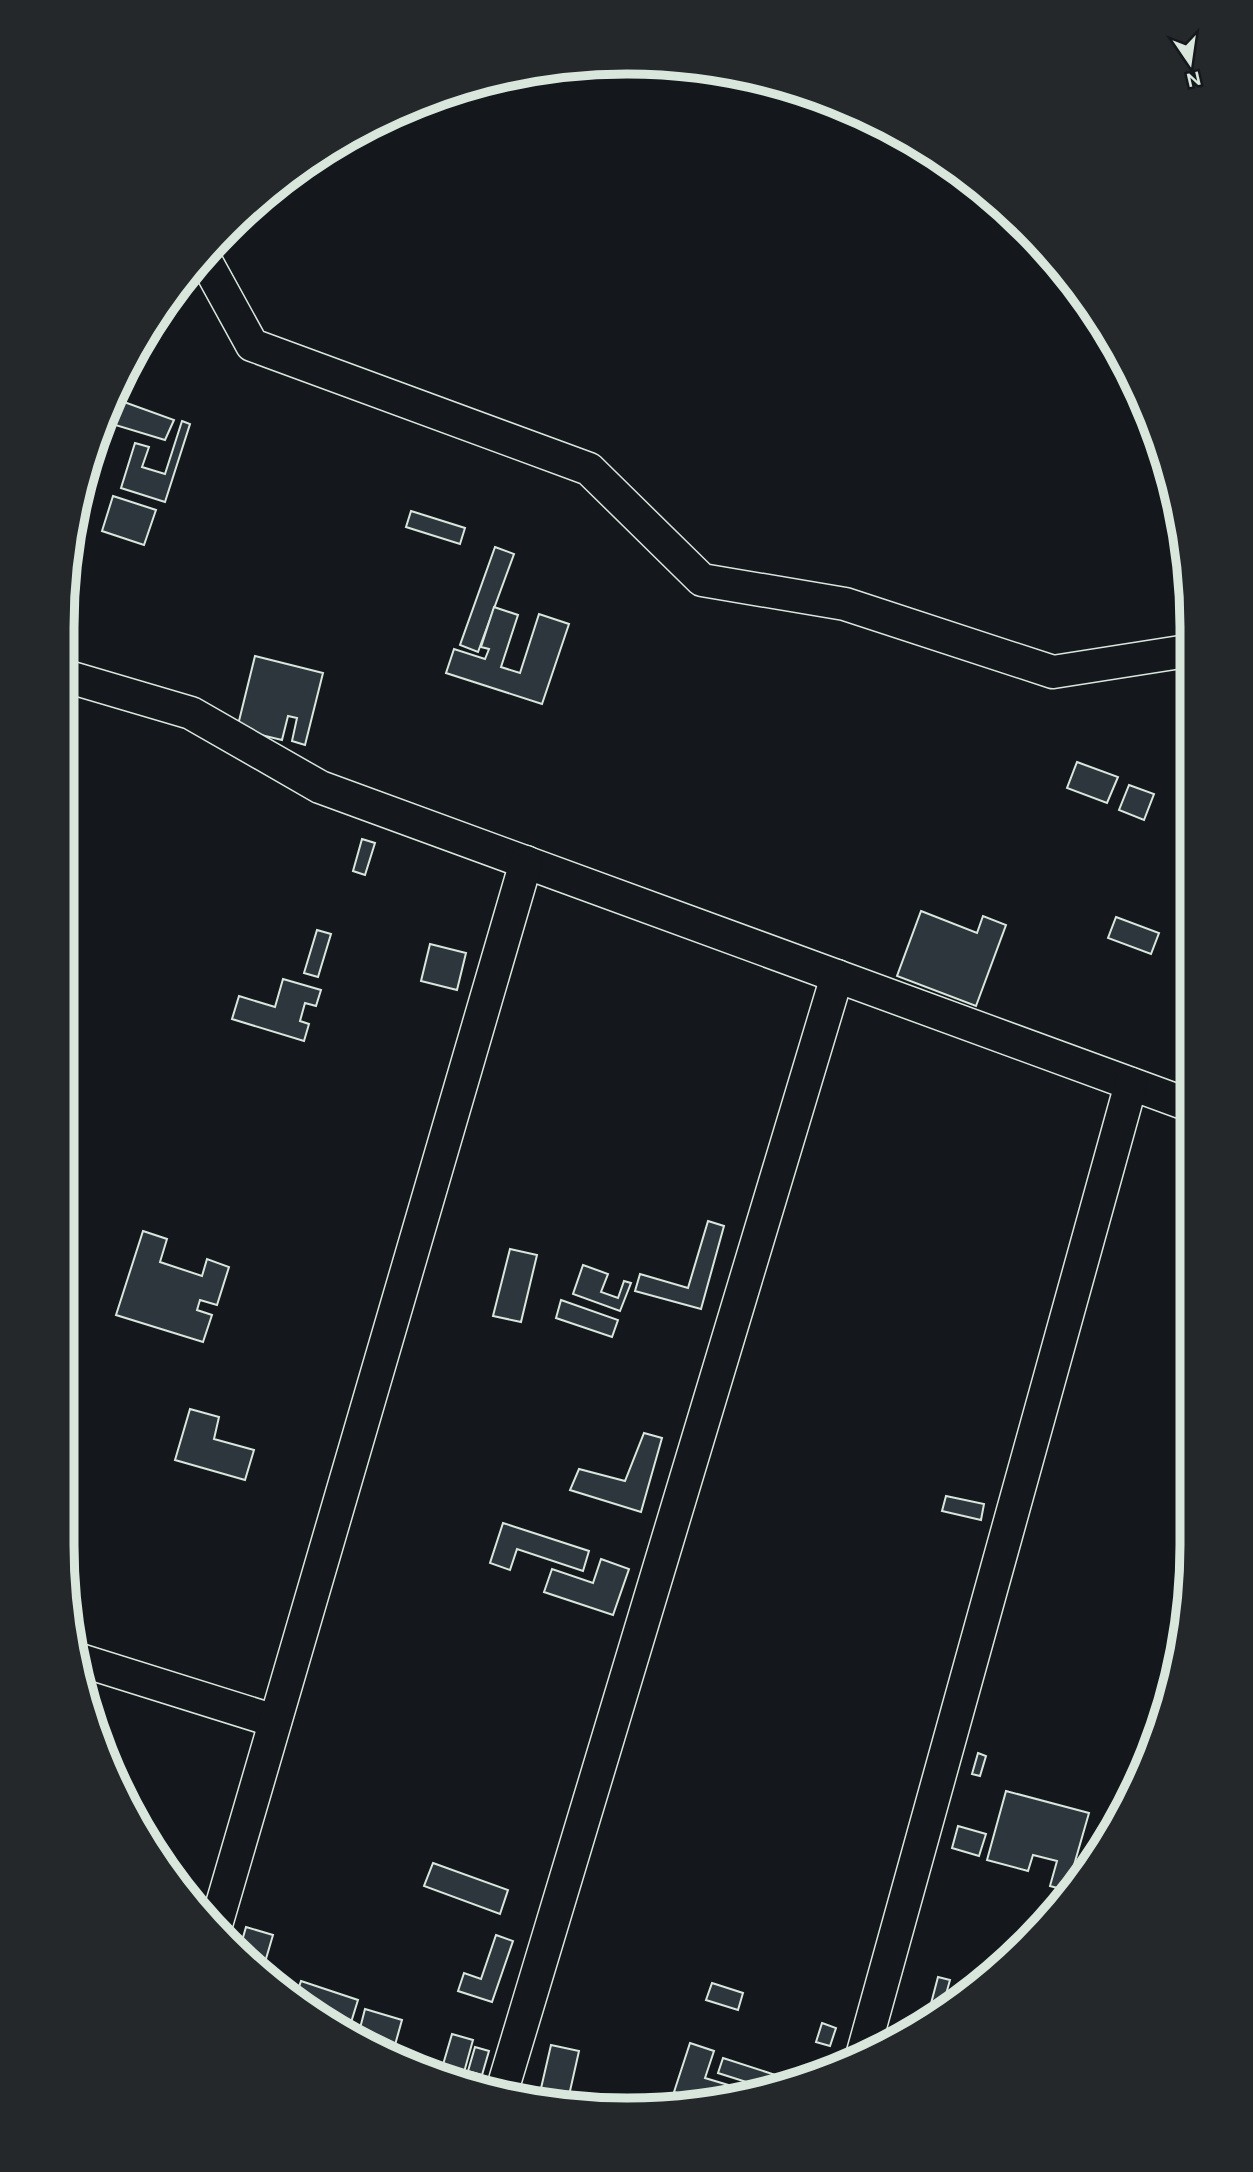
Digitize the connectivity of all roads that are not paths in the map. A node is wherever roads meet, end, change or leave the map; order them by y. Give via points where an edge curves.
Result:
1 (208, 265) edge
2 (1180, 652) edge
3 (74, 679) edge
4 (526, 862) junction
5 (837, 976) junction
6 (1131, 1084) junction
7 (1180, 1102) edge
8 (86, 1662) edge
9 (275, 1721) junction
10 (218, 1918) edge
11 (865, 2044) edge
12 (504, 2085) edge

1 - 2 street via 252,345 589,470 702,580 845,604 1053,672
3 - 4 street via 191,713 320,787
4 - 5 street
4 - 9 street
5 - 6 street
5 - 12 street
6 - 7 street
6 - 11 street
8 - 9 street
9 - 10 street

